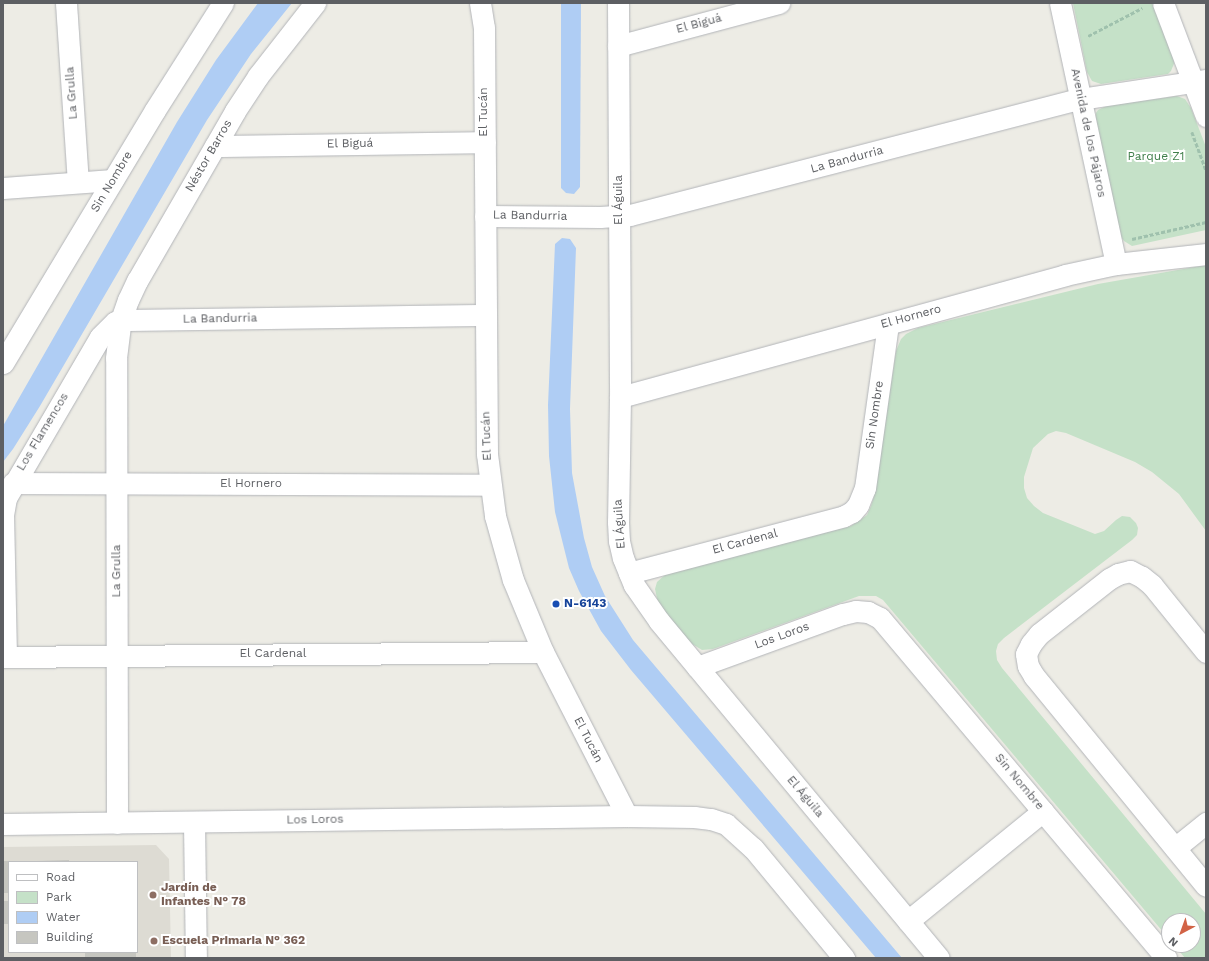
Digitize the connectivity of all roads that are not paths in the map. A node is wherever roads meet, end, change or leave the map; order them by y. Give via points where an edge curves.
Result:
1 (66, 3) edge
2 (223, 3) edge
3 (315, 3) edge
4 (480, 3) edge
5 (489, 3) edge
6 (618, 3) edge
7 (779, 3) edge
8 (1060, 3) edge
9 (1156, 4) edge
10 (484, 27) junction
11 (618, 46) junction
12 (1200, 80) edge
13 (1080, 99) junction
14 (1198, 121) edge
15 (485, 142) junction
16 (215, 146) junction
17 (113, 180) junction
18 (78, 182) junction
19 (3, 188) edge
20 (485, 216) junction
21 (619, 216) junction
22 (1206, 254) edge
23 (1116, 264) junction
24 (486, 316) junction
25 (121, 320) junction
26 (888, 324) junction
27 (3, 362) edge
28 (620, 397) junction
29 (13, 483) junction
30 (116, 483) junction
31 (490, 485) junction
32 (858, 506) joint
33 (629, 573) junction
34 (868, 612) joint
35 (543, 652) junction
36 (1206, 652) edge
37 (117, 656) junction
38 (5, 657) edge
39 (697, 667) junction
40 (1043, 811) junction
41 (627, 816) junction
42 (194, 822) junction
43 (117, 823) junction
44 (1206, 823) edge
45 (3, 824) edge
46 (1175, 848) junction
47 (1206, 886) edge
48 (908, 921) junction
49 (196, 958) edge
50 (844, 958) edge
51 (939, 958) edge
52 (1166, 958) edge

1 - 18 street, La Grulla
2 - 17 street, Sin Nombre
3 - 16 street, Néstor Barros via 258,76
4 - 10 street, El Tucán
5 - 10 street, El Tucán
6 - 11 street, El Águila
7 - 11 street, El Biguá
8 - 13 street, Avenida de los Pájaros
9 - 12 street
10 - 15 street, El Tucán
11 - 21 street, El Águila
12 - 13 street, La Bandurria
12 - 14 street
13 - 21 street, La Bandurria via 643,213
13 - 23 street, Avenida de los Pájaros
15 - 16 street, El Biguá
15 - 20 street, El Tucán
16 - 25 street, Néstor Barros via 137,281
17 - 18 street
17 - 27 street, Sin Nombre
18 - 19 street
20 - 21 street, La Bandurria
20 - 24 street, El Tucán
21 - 28 street, El Águila
22 - 23 street, El Hornero
23 - 26 street, El Hornero
24 - 25 street, La Bandurria
24 - 31 street, El Tucán via 487,454
25 - 29 street, Los Flamencos via 109,327 100,337
25 - 30 street, La Grulla via 116,358
26 - 28 street, El Hornero
26 - 32 street, Sin Nombre via 865,488
28 - 33 street, El Águila via 619,541
29 - 30 street, El Hornero
29 - 38 street, Los Flamencos via 6,498 3,515
30 - 31 street, El Hornero
30 - 37 street, La Grulla
31 - 35 street, El Tucán via 503,549
32 - 33 street, El Cardenal via 844,516
33 - 39 street, El Águila via 645,603
34 - 39 street, Los Loros via 843,614
34 - 40 street, Sin Nombre via 880,618 891,629
35 - 37 street, El Cardenal
35 - 41 street, El Tucán
36 - 46 street via 1152,585 1130,572 1109,579 1039,634 1026,654 1028,666 1034,676
37 - 38 street, El Cardenal
37 - 43 street, La Grulla
39 - 48 street, El Águila
40 - 48 street
40 - 52 street, Sin Nombre
41 - 42 street, Los Loros
41 - 50 street via 694,817 726,824 753,848
42 - 43 street, Los Loros
42 - 49 street
43 - 45 street, Los Loros
44 - 46 street
46 - 47 street
48 - 51 street, El Águila

